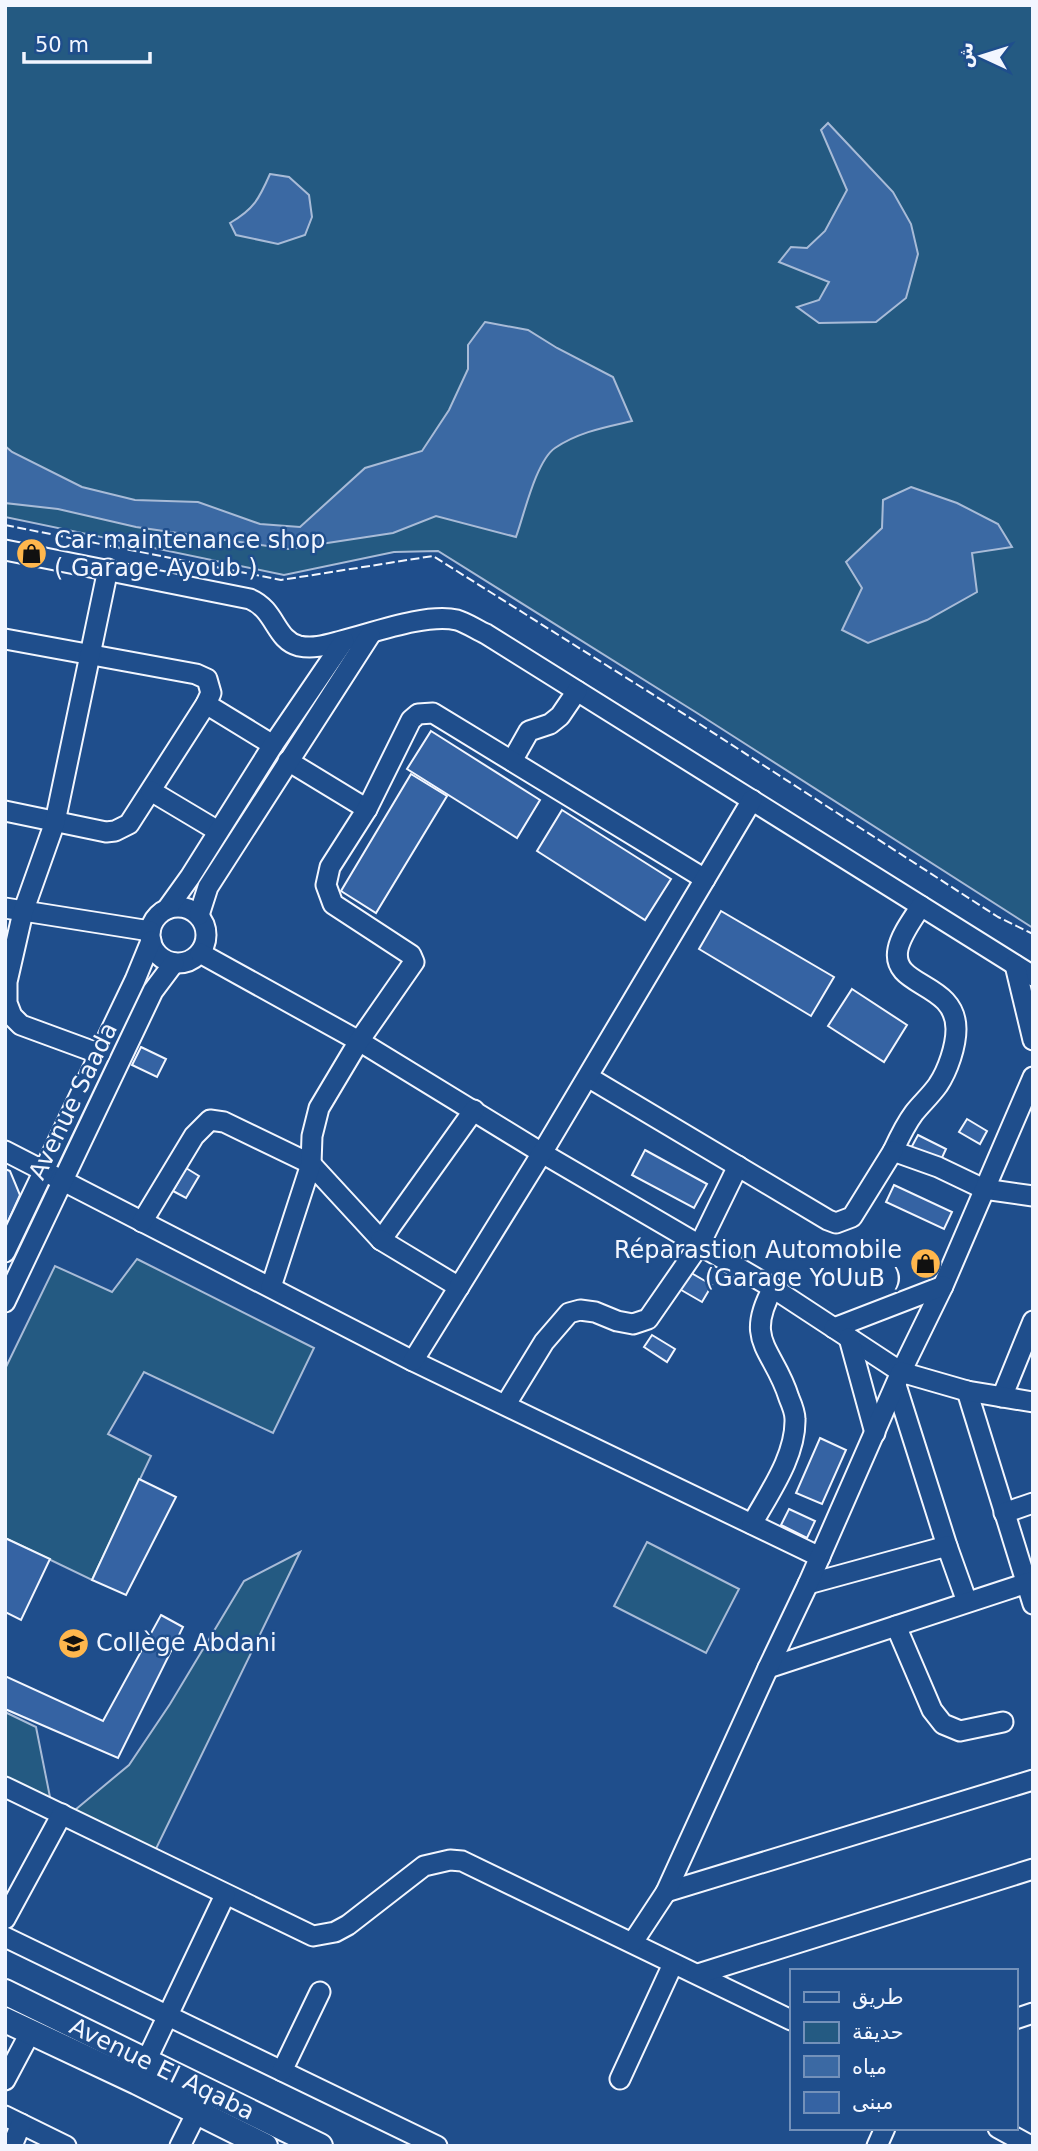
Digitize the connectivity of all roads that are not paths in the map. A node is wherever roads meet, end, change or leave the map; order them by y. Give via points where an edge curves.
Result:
1 (5, 550) edge
2 (108, 569) junction
3 (370, 635) junction
4 (5, 639) edge
5 (344, 640) junction
6 (91, 654) junction
7 (577, 691) junction
8 (206, 704) junction
9 (273, 745) junction
10 (288, 761) junction
11 (512, 761) junction
12 (151, 791) junction
13 (752, 800) junction
14 (367, 809) junction
15 (5, 811) edge
16 (55, 822) junction
17 (218, 831) junction
18 (705, 879) junction
19 (921, 906) junction
20 (167, 909) junction
21 (14, 910) edge
22 (199, 915) junction
23 (150, 936) junction
24 (201, 953) junction
25 (174, 963) junction
26 (1015, 965) junction
27 (1033, 976) edge
28 (8, 1018) edge
29 (1033, 1040) edge
30 (359, 1041) junction
31 (100, 1054) junction
32 (588, 1077) junction
33 (1033, 1077) edge
34 (474, 1110) junction
35 (5, 1151) edge
36 (893, 1151) junction
37 (542, 1153) junction
38 (312, 1164) junction
39 (738, 1166) junction
40 (53, 1176) junction
41 (984, 1189) junction
42 (1033, 1196) edge
43 (142, 1222) junction
44 (381, 1240) junction
45 (700, 1244) junction
46 (5, 1252) edge
47 (943, 1286) junction
48 (271, 1287) junction
49 (459, 1287) junction
50 (773, 1288) junction
51 (5, 1302) edge
52 (1033, 1321) edge
53 (841, 1333) junction
54 (413, 1361) junction
55 (898, 1378) junction
56 (967, 1391) junction
57 (1002, 1397) junction
58 (1033, 1402) edge
59 (506, 1404) junction
60 (875, 1433) junction
61 (1033, 1503) edge
62 (1004, 1513) junction
63 (752, 1524) junction
64 (947, 1546) junction
65 (820, 1557) junction
66 (1029, 1582) edge
67 (808, 1584) junction
68 (967, 1602) junction
69 (1033, 1604) edge
70 (896, 1626) junction
71 (768, 1668) junction
72 (1003, 1722) dead end
73 (1033, 1780) edge
74 (5, 1787) edge
75 (62, 1814) junction
76 (1033, 1869) edge
77 (666, 1892) junction
78 (225, 1895) junction
79 (5, 1919) edge
80 (5, 1937) edge
81 (633, 1942) junction
82 (673, 1964) junction
83 (698, 1974) junction
84 (5, 1992) edge
85 (320, 1992) dead end
86 (168, 2016) junction
87 (5, 2020) edge
88 (790, 2020) edge
89 (30, 2032) junction
90 (141, 2071) junction
91 (282, 2071) junction
92 (620, 2079) dead end
93 (5, 2080) edge
94 (202, 2102) junction
95 (13, 2120) edge
96 (885, 2130) edge
97 (1002, 2130) edge
98 (12, 2146) edge
99 (66, 2146) edge
100 (180, 2146) edge
101 (265, 2146) edge
102 (320, 2146) edge
103 (437, 2146) edge
104 (877, 2146) edge
105 (1031, 2146) edge

1 - 2 street
2 - 5 street via 250,599 265,608 285,639 296,645 317,648
2 - 6 street
3 - 5 street
3 - 7 street via 439,618 460,621
3 - 10 street
4 - 6 street
5 - 9 street
6 - 8 street via 207,678 211,693
6 - 16 street
7 - 11 street via 560,716 529,731
7 - 13 street
8 - 9 street
8 - 12 street
9 - 17 street
10 - 14 street
10 - 22 street via 208,887
11 - 14 street via 433,713 418,714
11 - 18 street
12 - 16 street via 129,824 115,831
12 - 17 street
13 - 18 street
13 - 19 street
14 - 30 street via 330,867 328,893 333,904 411,955 414,962
15 - 16 street
16 - 21 street
17 - 20 street
18 - 32 street
19 - 26 street
19 - 36 street via 898,947 897,960 901,970 940,994 951,1009 956,1029 938,1085 913,1114
20 - 22 street via 185,907
20 - 23 street via 153,922
21 - 23 street
21 - 28 street
22 - 24 street via 207,934
23 - 25 street via 159,956
23 - 31 street, Avenue Saada
24 - 25 street
24 - 30 street
25 - 40 street, Avenue Saada via 153,991
26 - 27 street
26 - 29 street
28 - 31 street
30 - 34 street
30 - 38 street via 319,1108
31 - 40 street, Avenue Saada
32 - 37 street
32 - 39 street
33 - 41 street
34 - 37 street
34 - 44 street
35 - 40 street
36 - 39 street via 852,1217 836,1223
36 - 41 street
37 - 45 street
37 - 49 street
38 - 43 street via 224,1122 211,1121 194,1136
38 - 44 street
38 - 48 street
39 - 45 street
40 - 43 street
40 - 46 street, Avenue Saada
40 - 51 street, Avenue Saada
41 - 42 street
41 - 47 street
43 - 48 street
44 - 49 street
45 - 50 street
45 - 59 street via 648,1319 634,1324 595,1312 569,1313 544,1342
47 - 53 street
47 - 55 street
48 - 54 street
49 - 54 street
50 - 53 street
50 - 63 street via 762,1308 759,1329 796,1417 783,1468
52 - 57 street
53 - 55 street
53 - 60 street
54 - 59 street
55 - 56 street
55 - 60 street
55 - 64 street
56 - 57 street
56 - 62 street
57 - 58 street
59 - 63 street
60 - 65 street
61 - 62 street
62 - 66 street
63 - 65 street
64 - 67 street
64 - 68 street
65 - 67 street
66 - 68 street
66 - 69 street
67 - 71 street
68 - 70 street
70 - 71 street
70 - 72 street via 932,1710 943,1724 960,1731
71 - 77 street
73 - 77 street
74 - 75 street
75 - 78 street
75 - 79 street
76 - 83 street
77 - 81 street
78 - 81 street via 313,1936 323,1936 348,1925 425,1866 462,1861
78 - 86 street
80 - 86 street
81 - 82 street
82 - 83 street
82 - 92 street
83 - 88 street
84 - 90 main road, Avenue El Aqaba
85 - 91 street
86 - 90 street
86 - 91 street
87 - 89 main road, Avenue El Aqaba
89 - 90 main road, Avenue El Aqaba
89 - 93 street
90 - 94 main road, Avenue El Aqaba
91 - 103 street
94 - 100 street
94 - 101 main road, Avenue El Aqaba
94 - 102 main road, Avenue El Aqaba
95 - 98 street
95 - 99 street
96 - 104 street
97 - 105 street

